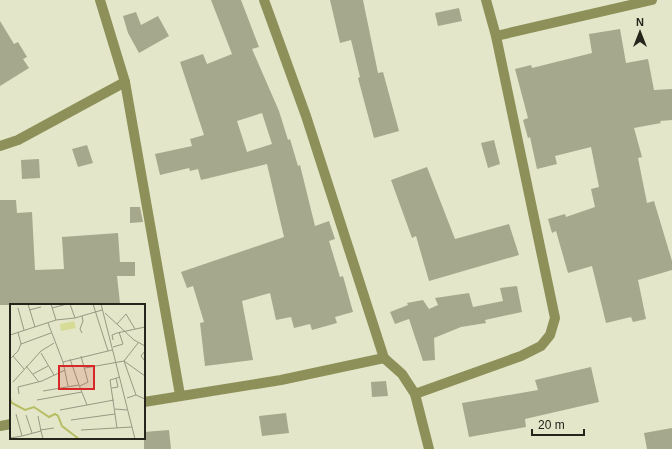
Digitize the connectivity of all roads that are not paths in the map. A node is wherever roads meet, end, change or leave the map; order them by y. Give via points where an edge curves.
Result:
1 (100, 0) edge
2 (264, 0) edge
3 (486, 0) edge
4 (652, 0) edge
5 (496, 36) junction
6 (125, 82) junction
7 (0, 146) edge
8 (384, 358) junction
9 (415, 394) junction
10 (180, 395) junction
11 (145, 402) edge
12 (10, 424) edge
13 (0, 426) edge
14 (429, 449) edge

1 - 6 street
2 - 8 street via 306,116
3 - 5 street
4 - 5 street
5 - 9 street via 555,318 550,335 541,346 522,356
6 - 7 street via 18,140
6 - 10 street
8 - 9 street via 402,374
8 - 10 street via 281,380
9 - 14 street
10 - 11 street
12 - 13 street

